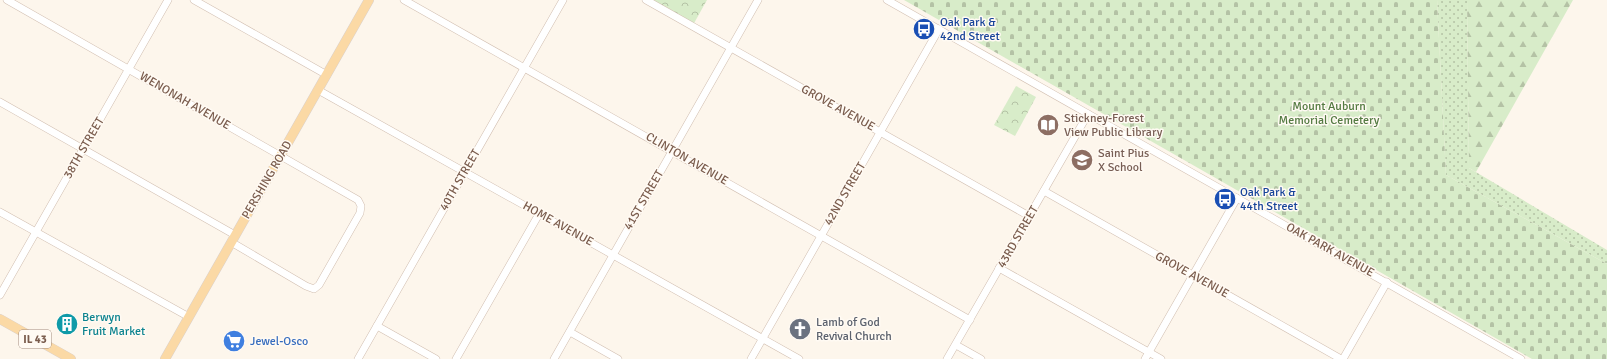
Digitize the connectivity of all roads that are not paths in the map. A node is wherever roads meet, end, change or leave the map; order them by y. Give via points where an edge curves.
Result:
1 (7, 0) edge
2 (168, 0) edge
3 (194, 0) edge
4 (369, 0) edge
5 (404, 0) edge
6 (563, 0) edge
7 (646, 0) edge
8 (758, 0) edge
9 (887, 0) edge
10 (939, 29) junction
11 (731, 48) junction
12 (524, 68) junction
13 (129, 69) junction
14 (327, 75) junction
15 (318, 90) junction
16 (0, 102) edge
17 (1088, 114) junction
18 (881, 132) junction
19 (83, 149) junction
20 (672, 151) junction
21 (281, 156) junction
22 (465, 172) junction
23 (1044, 191) junction
24 (1237, 198) junction
25 (0, 212) edge
26 (540, 214) junction
27 (1029, 216) junction
28 (36, 232) junction
29 (821, 236) junction
30 (233, 239) junction
31 (613, 255) junction
32 (999, 268) junction
33 (1193, 275) junction
34 (1387, 282) junction
35 (0, 295) edge
36 (189, 317) junction
37 (0, 318) edge
38 (970, 320) junction
39 (377, 326) junction
40 (570, 332) junction
41 (763, 339) junction
42 (956, 345) junction
43 (58, 356) edge
44 (1147, 356) edge
45 (71, 359) edge
46 (165, 359) edge
47 (358, 359) edge
48 (436, 359) edge
49 (456, 359) edge
50 (554, 359) edge
51 (618, 359) edge
52 (751, 359) edge
53 (799, 359) edge
54 (947, 359) edge
55 (981, 359) edge
56 (1161, 359) edge
57 (1342, 359) edge
58 (1521, 359) edge

1 - 13 street, WENONAH AVENUE
2 - 13 street, 38TH STREET
3 - 14 street
4 - 14 main road, PERSHING ROAD
5 - 12 street, CLINTON AVENUE
6 - 12 street, 40TH STREET
7 - 11 street, GROVE AVENUE
8 - 11 street, 41ST STREET
9 - 10 street, OAK PARK AVENUE
10 - 17 street, OAK PARK AVENUE
10 - 18 street, 42ND STREET
11 - 18 street, GROVE AVENUE
11 - 20 street, 41ST STREET
12 - 20 street, CLINTON AVENUE
12 - 22 street, 40TH STREET
13 - 19 street, 38TH STREET
13 - 21 street, WENONAH AVENUE
14 - 15 main road, PERSHING ROAD
15 - 21 main road, PERSHING ROAD
15 - 22 street, HOME AVENUE
16 - 19 street
17 - 23 street, 43RD STREET
17 - 24 street, OAK PARK AVENUE
18 - 27 street, GROVE AVENUE
18 - 29 street, 42ND STREET
19 - 28 street, 38TH STREET
19 - 30 street
20 - 29 street, CLINTON AVENUE
20 - 31 street, 41ST STREET
21 - 30 main road, PERSHING ROAD
21 - 30 street, WENONAH AVENUE via 358,200 361,206 360,213 319,285 314,289 306,286
22 - 26 street, HOME AVENUE
22 - 39 street, 40TH STREET
23 - 27 street, 43RD STREET
23 - 33 street, GROVE AVENUE
24 - 33 street
24 - 34 street, OAK PARK AVENUE
25 - 28 street
26 - 31 street, HOME AVENUE
26 - 49 street
27 - 32 street, 43RD STREET
28 - 35 street, 38TH STREET
28 - 36 street
29 - 38 street, CLINTON AVENUE
29 - 41 street, 42ND STREET
30 - 36 main road, PERSHING ROAD
31 - 40 street, 41ST STREET
31 - 41 street, HOME AVENUE
32 - 38 street, 43RD STREET
32 - 44 street
33 - 44 street
33 - 57 street, GROVE AVENUE
34 - 57 street
34 - 58 street, OAK PARK AVENUE
36 - 46 main road, PERSHING ROAD
37 - 43 main road, IL 43
38 - 42 street, 43RD STREET
39 - 47 street, 40TH STREET
39 - 48 street
40 - 50 street, 41ST STREET
40 - 51 street
41 - 52 street, 42ND STREET
41 - 53 street, HOME AVENUE
42 - 54 street, 43RD STREET
42 - 55 street
43 - 45 main road, IL 43
44 - 56 street

